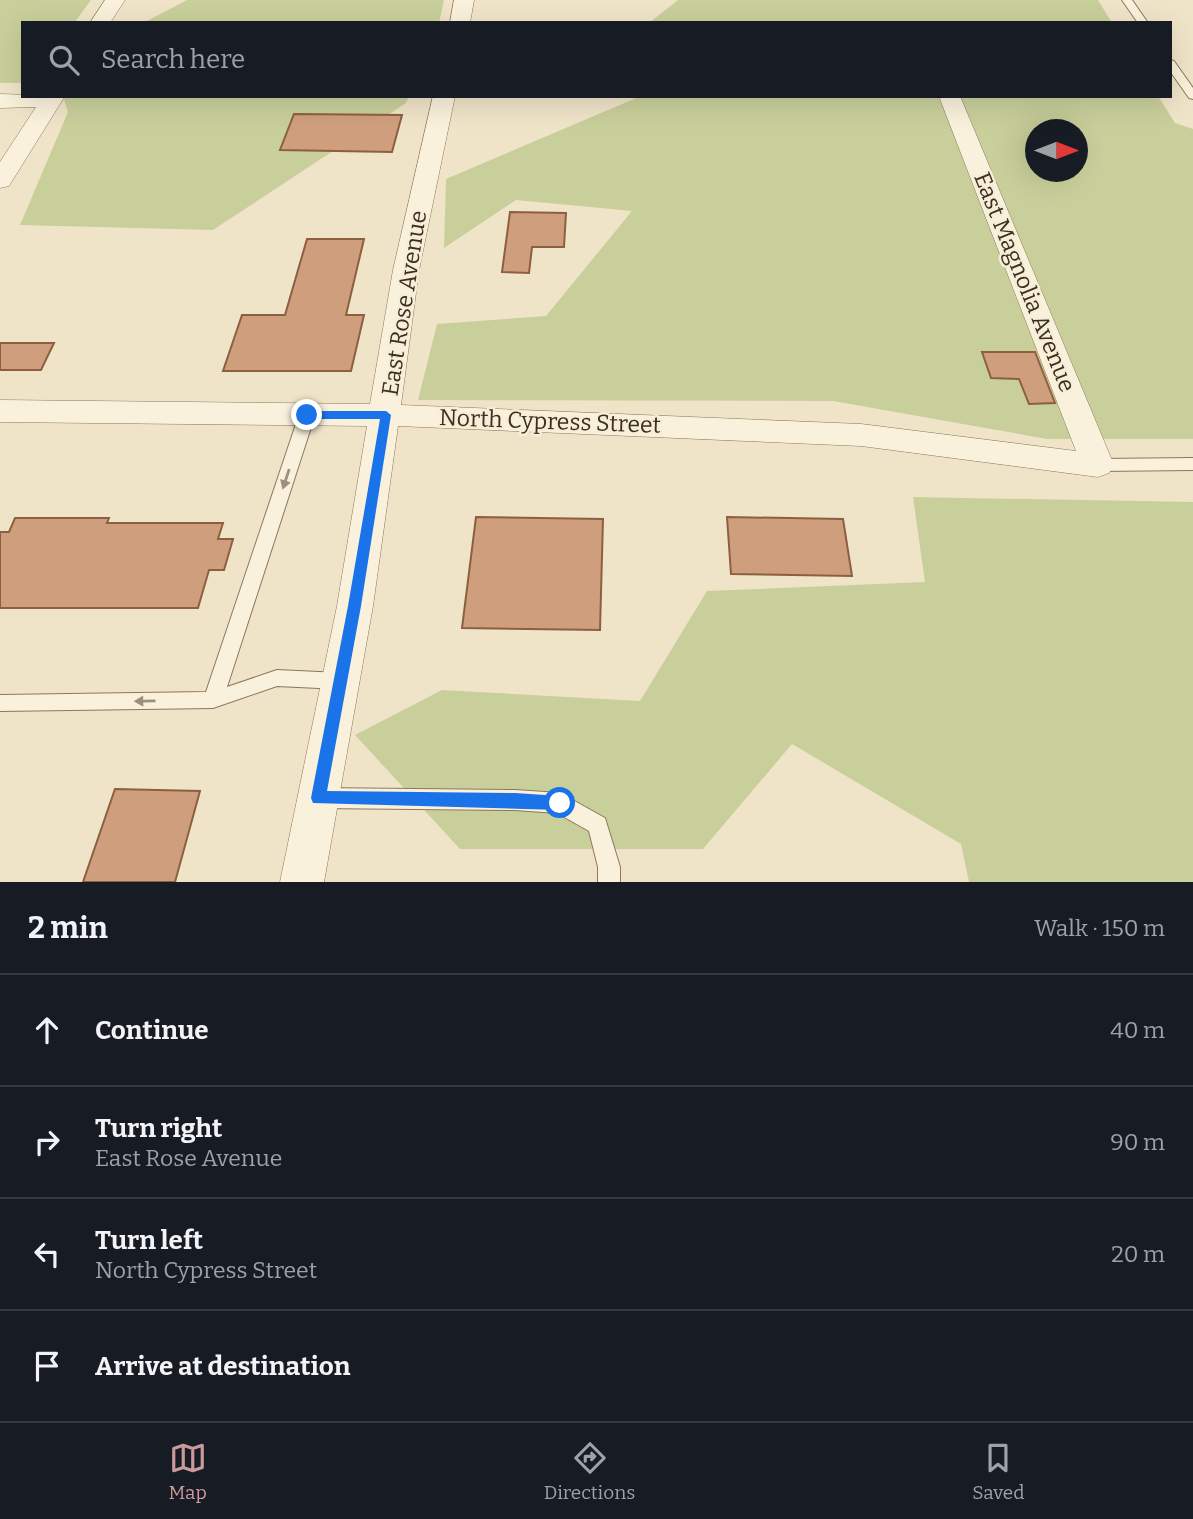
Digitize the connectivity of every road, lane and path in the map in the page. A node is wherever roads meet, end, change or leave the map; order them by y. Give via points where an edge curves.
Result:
1 (115, 0) edge
2 (464, 0) edge
3 (1127, 0) edge
4 (101, 21) edge
5 (460, 21) edge
6 (1142, 21) edge
7 (1172, 64) edge
8 (1188, 80) edge
9 (1193, 96) edge
10 (53, 98) edge
11 (444, 98) edge
12 (951, 99) dead end
13 (0, 101) edge
14 (0, 181) edge
15 (0, 411) edge
16 (307, 415) junction
17 (386, 415) junction
18 (1193, 464) edge
19 (1098, 465) junction
20 (340, 681) junction
21 (213, 700) junction
22 (0, 704) edge
23 (318, 798) junction
24 (302, 882) edge
25 (609, 882) edge

1 - 4 street
2 - 5 street
3 - 6 lane
7 - 8 lane
8 - 9 lane
10 - 13 street
10 - 14 street
11 - 17 street, East Rose Avenue via 406,270
12 - 19 street, East Magnolia Avenue
15 - 16 street, North Cypress Street
16 - 17 street, North Cypress Street
16 -> 21 lane
17 - 19 street, North Cypress Street via 862,435
17 - 20 street, East Rose Avenue
18 - 19 lane
20 - 21 lane via 277,678
20 - 23 street, East Rose Avenue
21 -> 22 lane
23 - 24 street, East Rose Avenue
23 - 25 lane via 560,803 598,825

